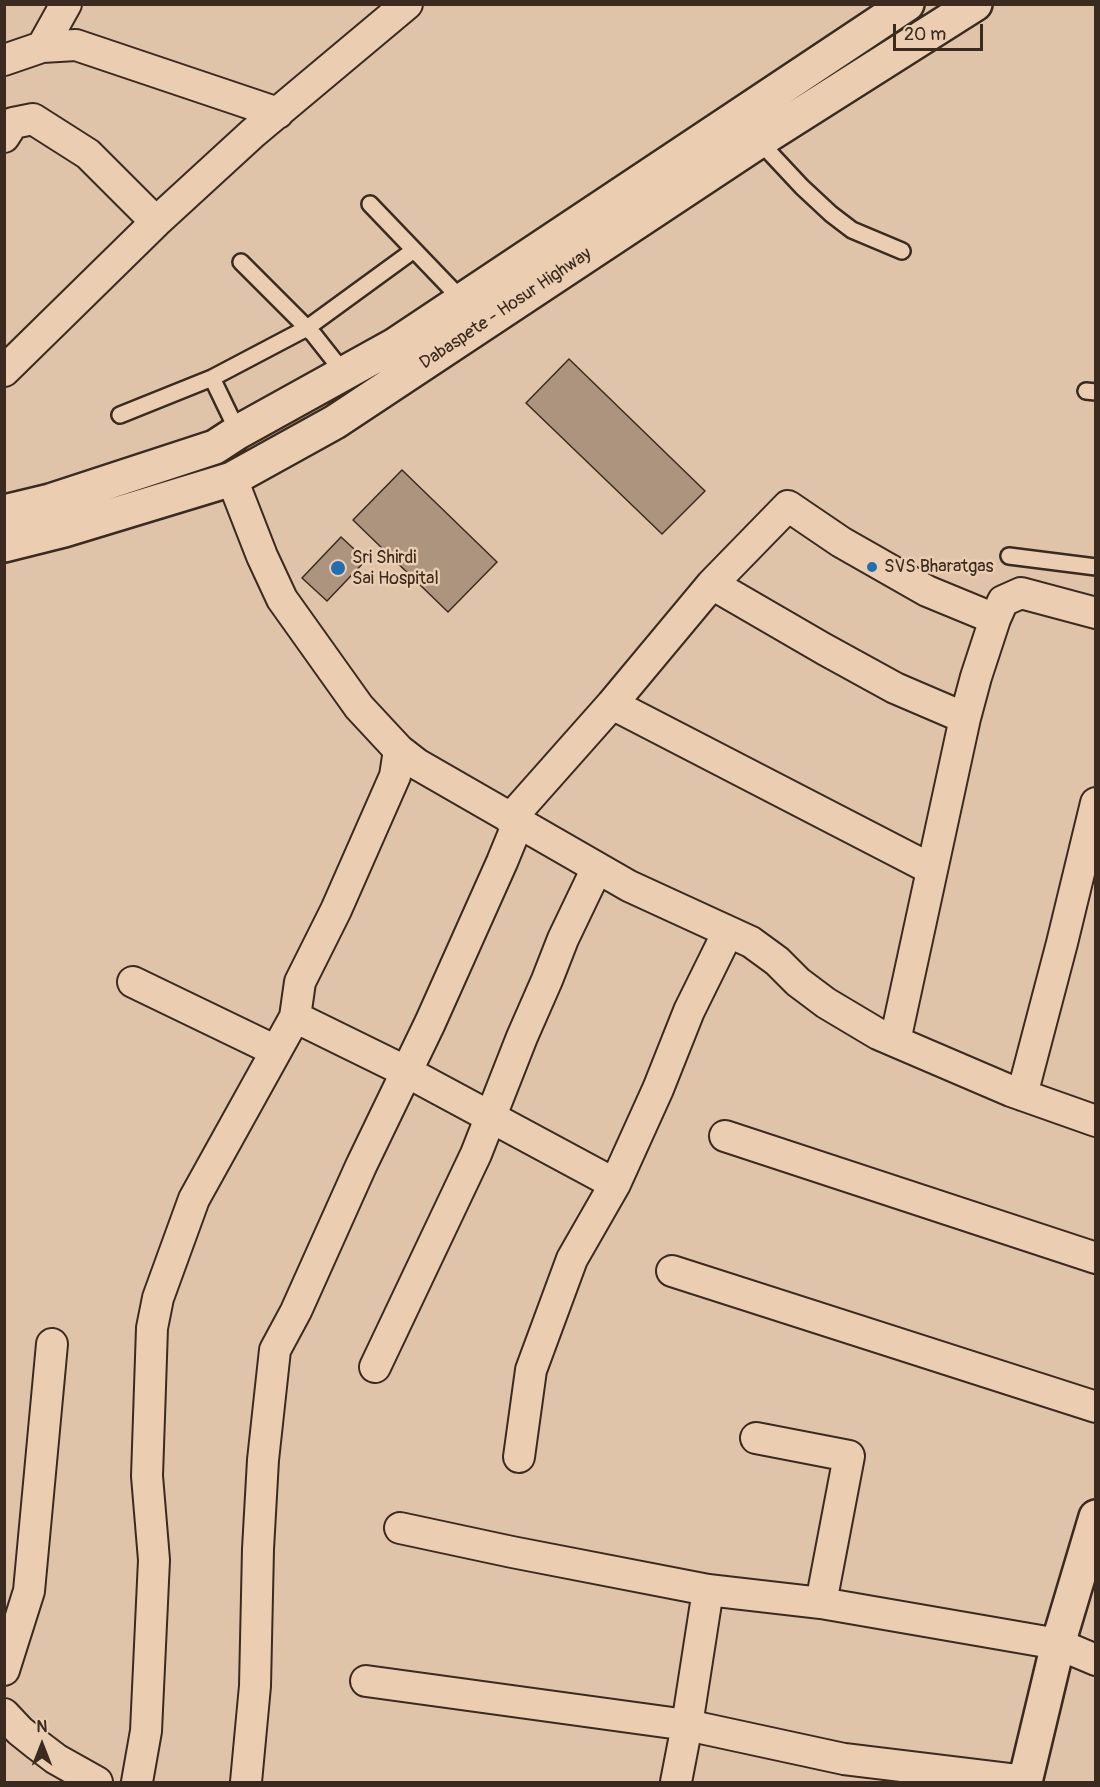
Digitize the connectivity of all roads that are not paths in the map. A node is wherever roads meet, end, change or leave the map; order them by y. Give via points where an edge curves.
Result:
1 (66, 4) edge
2 (407, 4) edge
3 (907, 4) edge
4 (975, 4) edge
5 (42, 47) junction
6 (4, 60) edge
7 (278, 113) junction
8 (4, 137) edge
9 (759, 141) junction
10 (370, 204) dead end
11 (156, 222) junction
12 (414, 250) junction
13 (902, 251) dead end
14 (241, 262) dead end
15 (462, 300) junction
16 (307, 328) junction
17 (17, 344) edge
18 (4, 371) edge
19 (344, 373) junction
20 (212, 378) junction
21 (120, 415) dead end
22 (227, 440) junction
23 (231, 479) junction
24 (4, 512) edge
25 (4, 545) edge
26 (1009, 556) dead end
27 (1095, 567) edge
28 (711, 584) junction
29 (1095, 613) edge
30 (995, 619) junction
31 (612, 704) junction
32 (965, 718) junction
33 (399, 750) junction
34 (1095, 804) edge
35 (514, 821) junction
36 (597, 868) junction
37 (931, 869) junction
38 (728, 932) junction
39 (133, 982) dead end
40 (295, 1017) junction
41 (895, 1041) junction
42 (276, 1051) junction
43 (407, 1072) junction
44 (1022, 1095) junction
45 (490, 1117) junction
46 (1095, 1121) edge
47 (725, 1136) dead end
48 (615, 1184) junction
49 (1095, 1258) edge
50 (672, 1271) dead end
51 (52, 1344) dead end
52 (375, 1367) dead end
53 (1095, 1407) edge
54 (756, 1438) dead end
55 (519, 1457) dead end
56 (1095, 1517) edge
57 (400, 1528) dead end
58 (708, 1590) junction
59 (821, 1603) junction
60 (1058, 1644) junction
61 (1095, 1660) edge
62 (4, 1670) edge
63 (366, 1681) dead end
64 (4, 1714) edge
65 (687, 1725) junction
66 (97, 1782) edge
67 (137, 1782) edge
68 (246, 1782) edge
69 (676, 1782) edge
70 (1025, 1782) edge

1 - 5 street
2 - 7 street
3 - 15 main road, Dabaspete - Hosur Highway
4 - 9 main road, Dabaspete - Hosur Highway
5 - 6 street
5 - 7 street via 76,45
7 - 11 street
8 - 11 street via 13,123 33,119 88,154
9 - 13 lane via 831,214 852,230
9 - 23 main road, Dabaspete - Hosur Highway via 335,422
10 - 12 lane
11 - 17 street
12 - 15 lane
12 - 16 lane
14 - 16 lane
15 - 19 main road, Dabaspete - Hosur Highway via 395,345
16 - 19 lane
16 - 20 lane
17 - 18 street
19 - 22 main road, Dabaspete - Hosur Highway
20 - 21 lane
20 - 22 lane
22 - 23 main road
22 - 24 main road, Dabaspete - Hosur Highway via 50,501
23 - 25 main road, Dabaspete - Hosur Highway
23 - 33 street via 282,599 359,707
26 - 27 lane
28 - 30 street via 788,506 841,542 927,591
28 - 31 street
28 - 32 street via 895,688
29 - 30 street via 1021,593 1003,601
30 - 32 street
31 - 35 street
31 - 37 street
32 - 37 street
33 - 35 street
33 - 40 street via 395,776 300,982
34 - 44 street
35 - 36 street
35 - 43 street via 502,862
36 - 38 street
36 - 45 street via 563,939
37 - 41 street
38 - 41 street via 751,942 826,1003
38 - 48 street via 689,1011
39 - 42 street
40 - 42 street
40 - 43 street
41 - 44 street
42 - 67 street via 194,1199 161,1288 152,1328 147,1476 154,1560 146,1731
43 - 45 street
43 - 68 street via 275,1350 263,1460 255,1686
44 - 46 street
45 - 48 street
45 - 52 street via 472,1164
47 - 49 street
48 - 55 street via 572,1259 552,1310 531,1370
50 - 53 street
51 - 62 street via 29,1591
54 - 59 street via 849,1456
56 - 60 main road
57 - 58 street
58 - 59 street
58 - 65 street
59 - 60 street
60 - 61 street
60 - 70 main road
63 - 65 street
64 - 66 street via 56,1759
65 - 69 street
65 - 70 street via 844,1759

